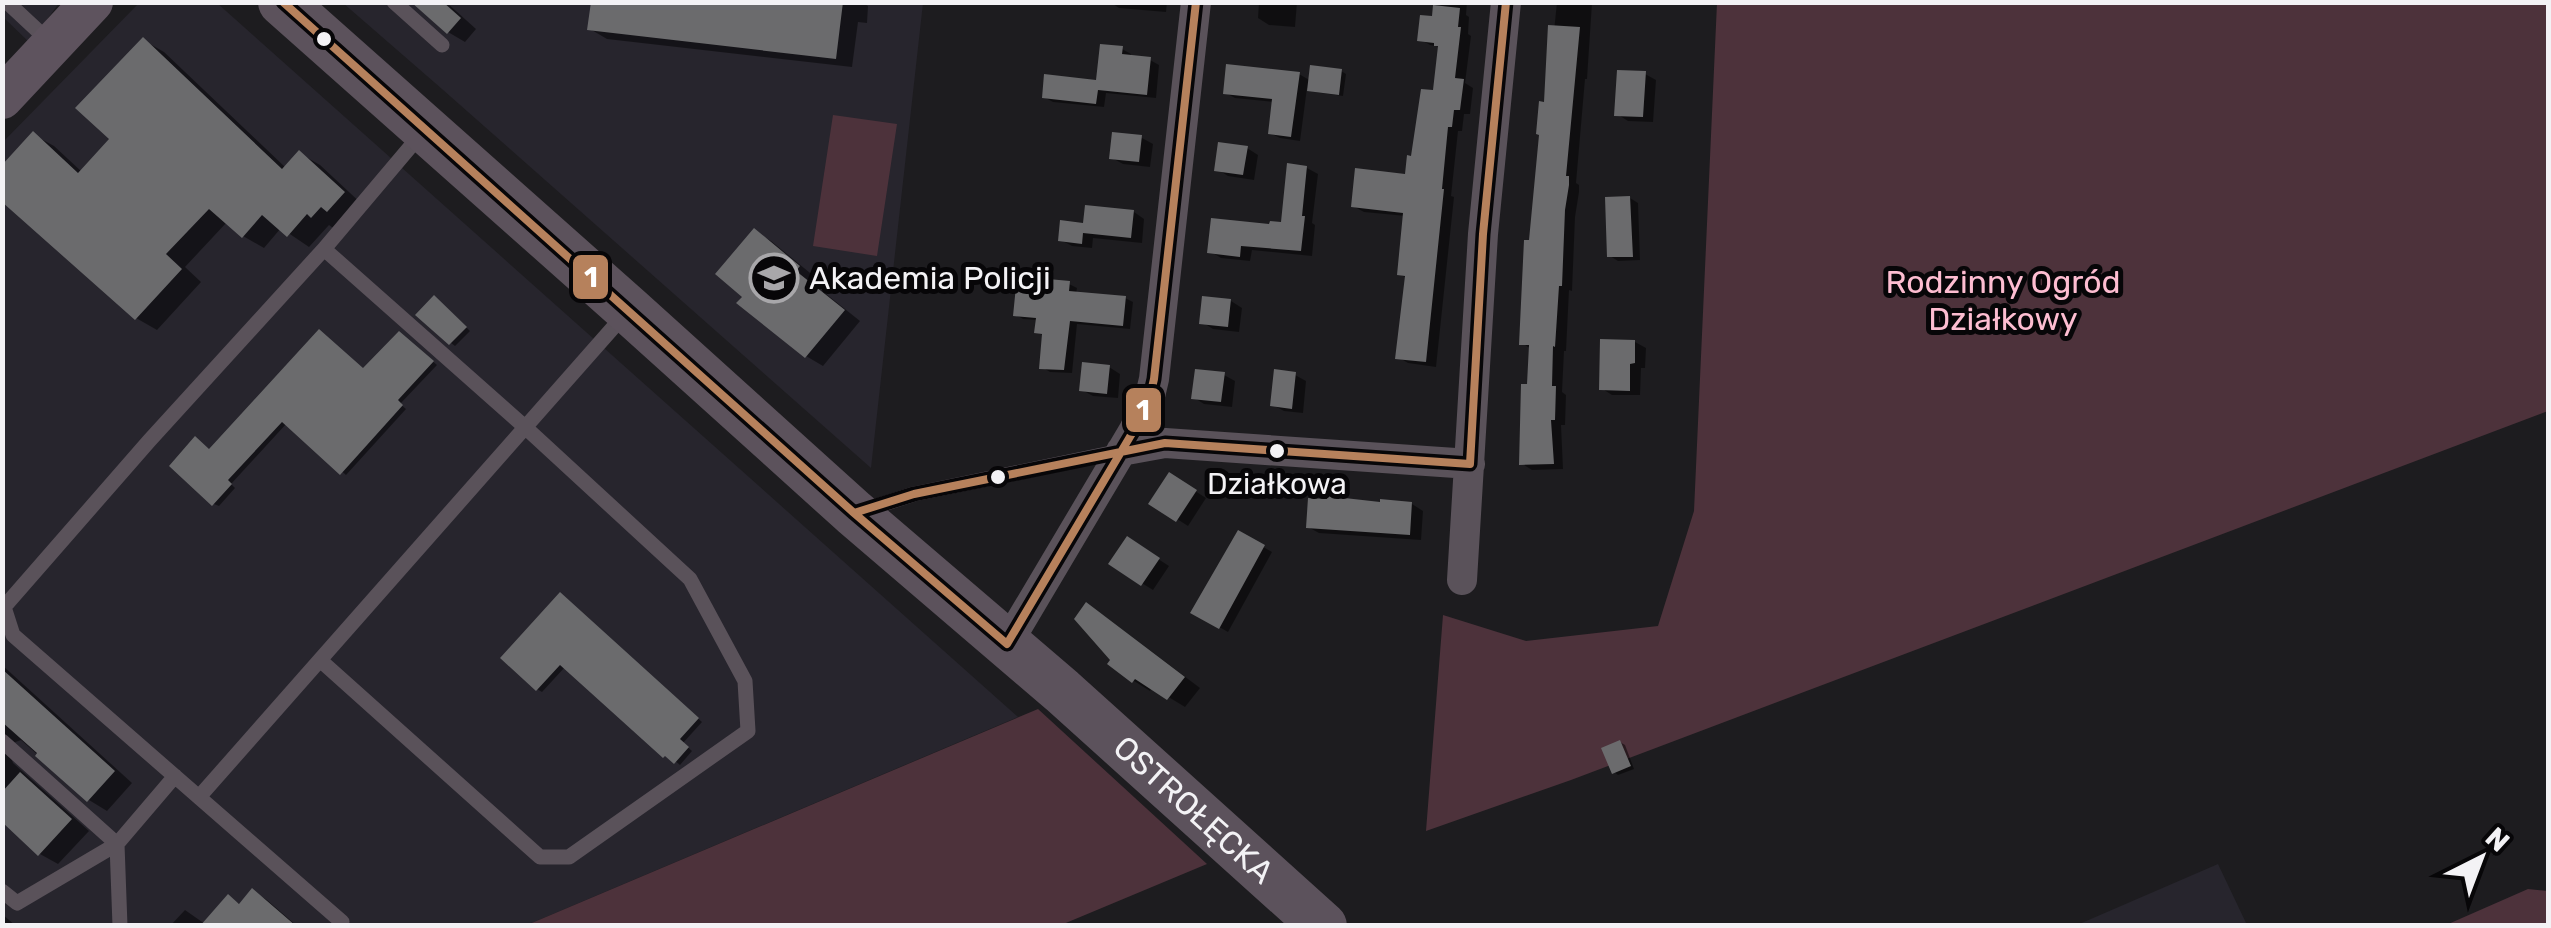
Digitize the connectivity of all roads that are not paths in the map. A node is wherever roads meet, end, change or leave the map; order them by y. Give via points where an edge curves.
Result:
1 (8, 2) edge
2 (92, 2) edge
3 (282, 2) edge
4 (394, 2) edge
5 (1196, 2) edge
6 (1506, 2) edge
7 (54, 45) junction
8 (442, 45) dead end
9 (2, 98) edge
10 (425, 130) junction
11 (324, 250) junction
12 (629, 310) junction
13 (526, 428) junction
14 (1121, 451) junction
15 (1470, 464) junction
16 (854, 514) junction
17 (1462, 580) dead end
18 (1007, 644) junction
19 (320, 660) junction
20 (2, 741) edge
21 (175, 776) junction
22 (199, 797) junction
23 (117, 844) junction
24 (2, 891) edge
25 (342, 922) dead end
26 (120, 926) edge
27 (1324, 926) edge

1 - 7 lane
2 - 7 street
3 - 10 main road, OSTROŁĘCKA
4 - 8 lane
5 - 14 street via 1154,380
6 - 15 street
7 - 9 street
10 - 11 lane
10 - 12 main road, OSTROŁĘCKA
11 - 13 lane
11 - 21 lane via 4,607 13,635
12 - 13 lane
12 - 16 main road, OSTROŁĘCKA
13 - 19 lane
13 - 19 lane via 690,578 744,681 748,730 569,857 540,856
14 - 15 street via 1165,443
14 - 16 lane via 914,494
14 - 18 street
15 - 17 street
16 - 18 main road, OSTROŁĘCKA
18 - 27 main road, OSTROŁĘCKA
19 - 22 lane
20 - 23 lane
21 - 22 lane
21 - 23 lane
22 - 25 lane
23 - 24 lane via 17,903
23 - 26 lane

